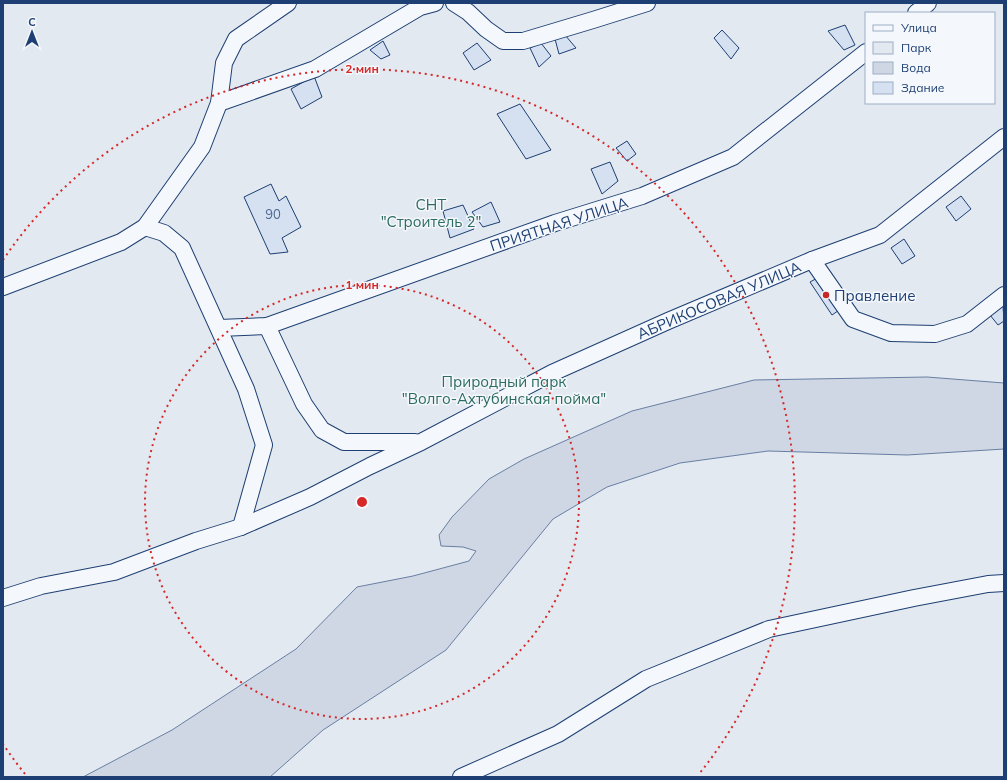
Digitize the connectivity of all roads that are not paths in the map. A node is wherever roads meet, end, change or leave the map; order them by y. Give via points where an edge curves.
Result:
1 (288, 3) edge
2 (435, 3) edge
3 (454, 3) edge
4 (647, 3) edge
5 (928, 3) edge
6 (917, 12) edge
7 (865, 53) edge
8 (219, 103) junction
9 (1004, 137) edge
10 (145, 227) junction
11 (812, 260) junction
12 (3, 287) edge
13 (1004, 295) edge
14 (267, 326) junction
15 (219, 328) junction
16 (421, 442) junction
17 (241, 527) junction
18 (1004, 583) edge
19 (3, 598) edge
20 (461, 777) edge

1 - 8 street via 236,39 224,63
2 - 8 street via 420,8 315,69
3 - 4 street via 503,41 523,41
5 - 6 street
7 - 14 street, ПРИЯТНАЯ УЛИЦА via 733,158 642,196 555,223
8 - 10 street via 202,147
9 - 11 street, АБРИКОСОВАЯ УЛИЦА via 880,235
10 - 12 street via 121,242
10 - 15 street via 164,233 182,248
11 - 13 street via 853,319 892,333 935,334 967,324
11 - 16 street, АБРИКОСОВАЯ УЛИЦА via 552,373
14 - 15 street, ПРИЯТНАЯ УЛИЦА
14 - 16 street via 304,404 322,430 344,442
15 - 17 street via 246,389 264,445
16 - 17 street, АБРИКОСОВАЯ УЛИЦА via 310,497
17 - 19 street, АБРИКОСОВАЯ УЛИЦА via 114,572 41,586
18 - 20 street via 914,598 769,629 646,680 558,734

